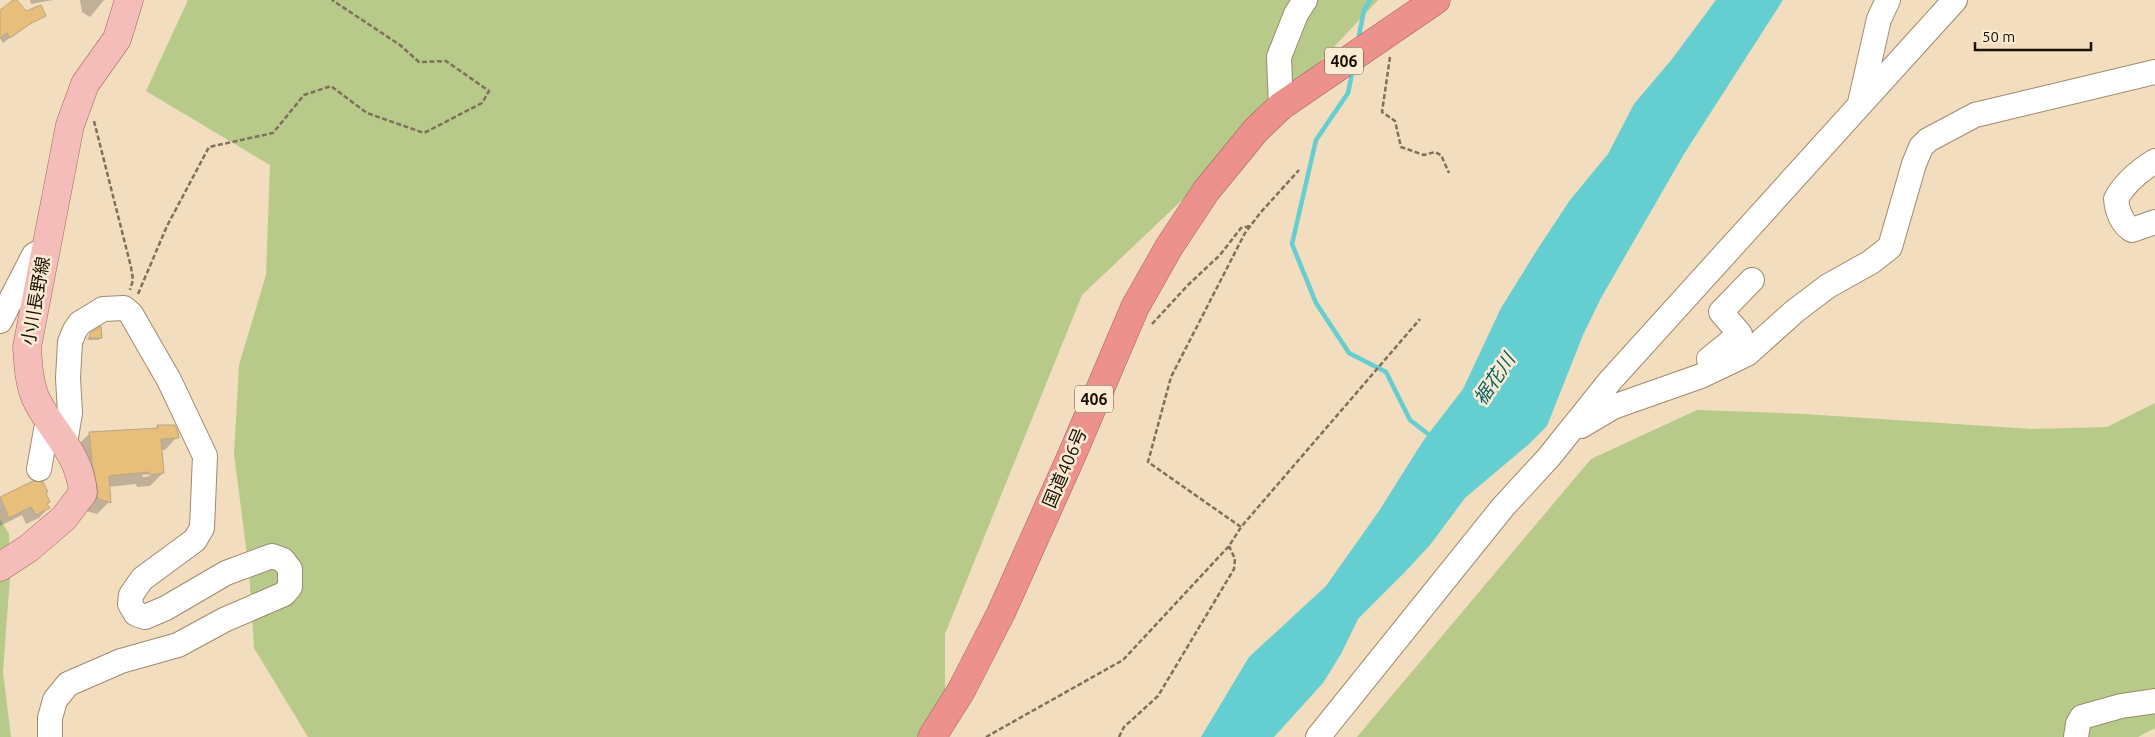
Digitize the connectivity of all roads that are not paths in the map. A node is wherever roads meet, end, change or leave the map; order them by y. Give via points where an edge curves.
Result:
1 (129, 0) edge
2 (1305, 0) edge
3 (1436, 0) edge
4 (1888, 0) edge
5 (1955, 0) edge
6 (2155, 72) edge
7 (1291, 99) junction
8 (1860, 104) junction
9 (2155, 161) edge
10 (2155, 222) edge
11 (45, 249) junction
12 (1752, 280) dead end
13 (0, 321) edge
14 (1712, 370) junction
15 (48, 419) junction
16 (1565, 436) junction
17 (65, 443) junction
18 (39, 469) dead end
19 (0, 567) edge
20 (2155, 701) edge
21 (50, 737) edge
22 (932, 737) edge
23 (1318, 737) edge
24 (2076, 737) edge

1 - 11 main road, 小川長野線 via 117,39 85,84 70,125
2 - 7 street via 1279,57
3 - 7 highway, 406 via 1389,44
4 - 8 street via 1879,19
5 - 8 street
6 - 14 street via 1975,116 1928,140 1921,147 1914,164 1890,247 1871,262 1828,286 1747,354
7 - 22 highway, 国道406号 / 406 via 1256,130 1206,191 1135,307 1001,613 961,691
8 - 16 street
9 - 10 street via 2126,184 2116,199 2116,206 2132,230
11 - 13 street via 34,255
11 - 15 main road, 小川長野線 via 27,347 31,384
12 - 14 street via 1720,312 1740,334 1709,359
14 - 16 street via 1613,407
15 - 17 main road, 小川長野線
15 - 18 street
16 - 23 street via 1503,507
17 - 19 main road, 小川長野線 via 79,469 83,493 64,518 29,548
17 - 21 street via 70,413 70,342 75,330 80,323 103,309 124,308 131,314 164,371 205,456 202,528 195,540 142,579 131,595 130,604 136,614 145,617 226,573 272,556 283,560 290,568 290,587 284,594 224,620 178,645 121,661 68,684 55,700 50,718
20 - 24 street via 2082,717

